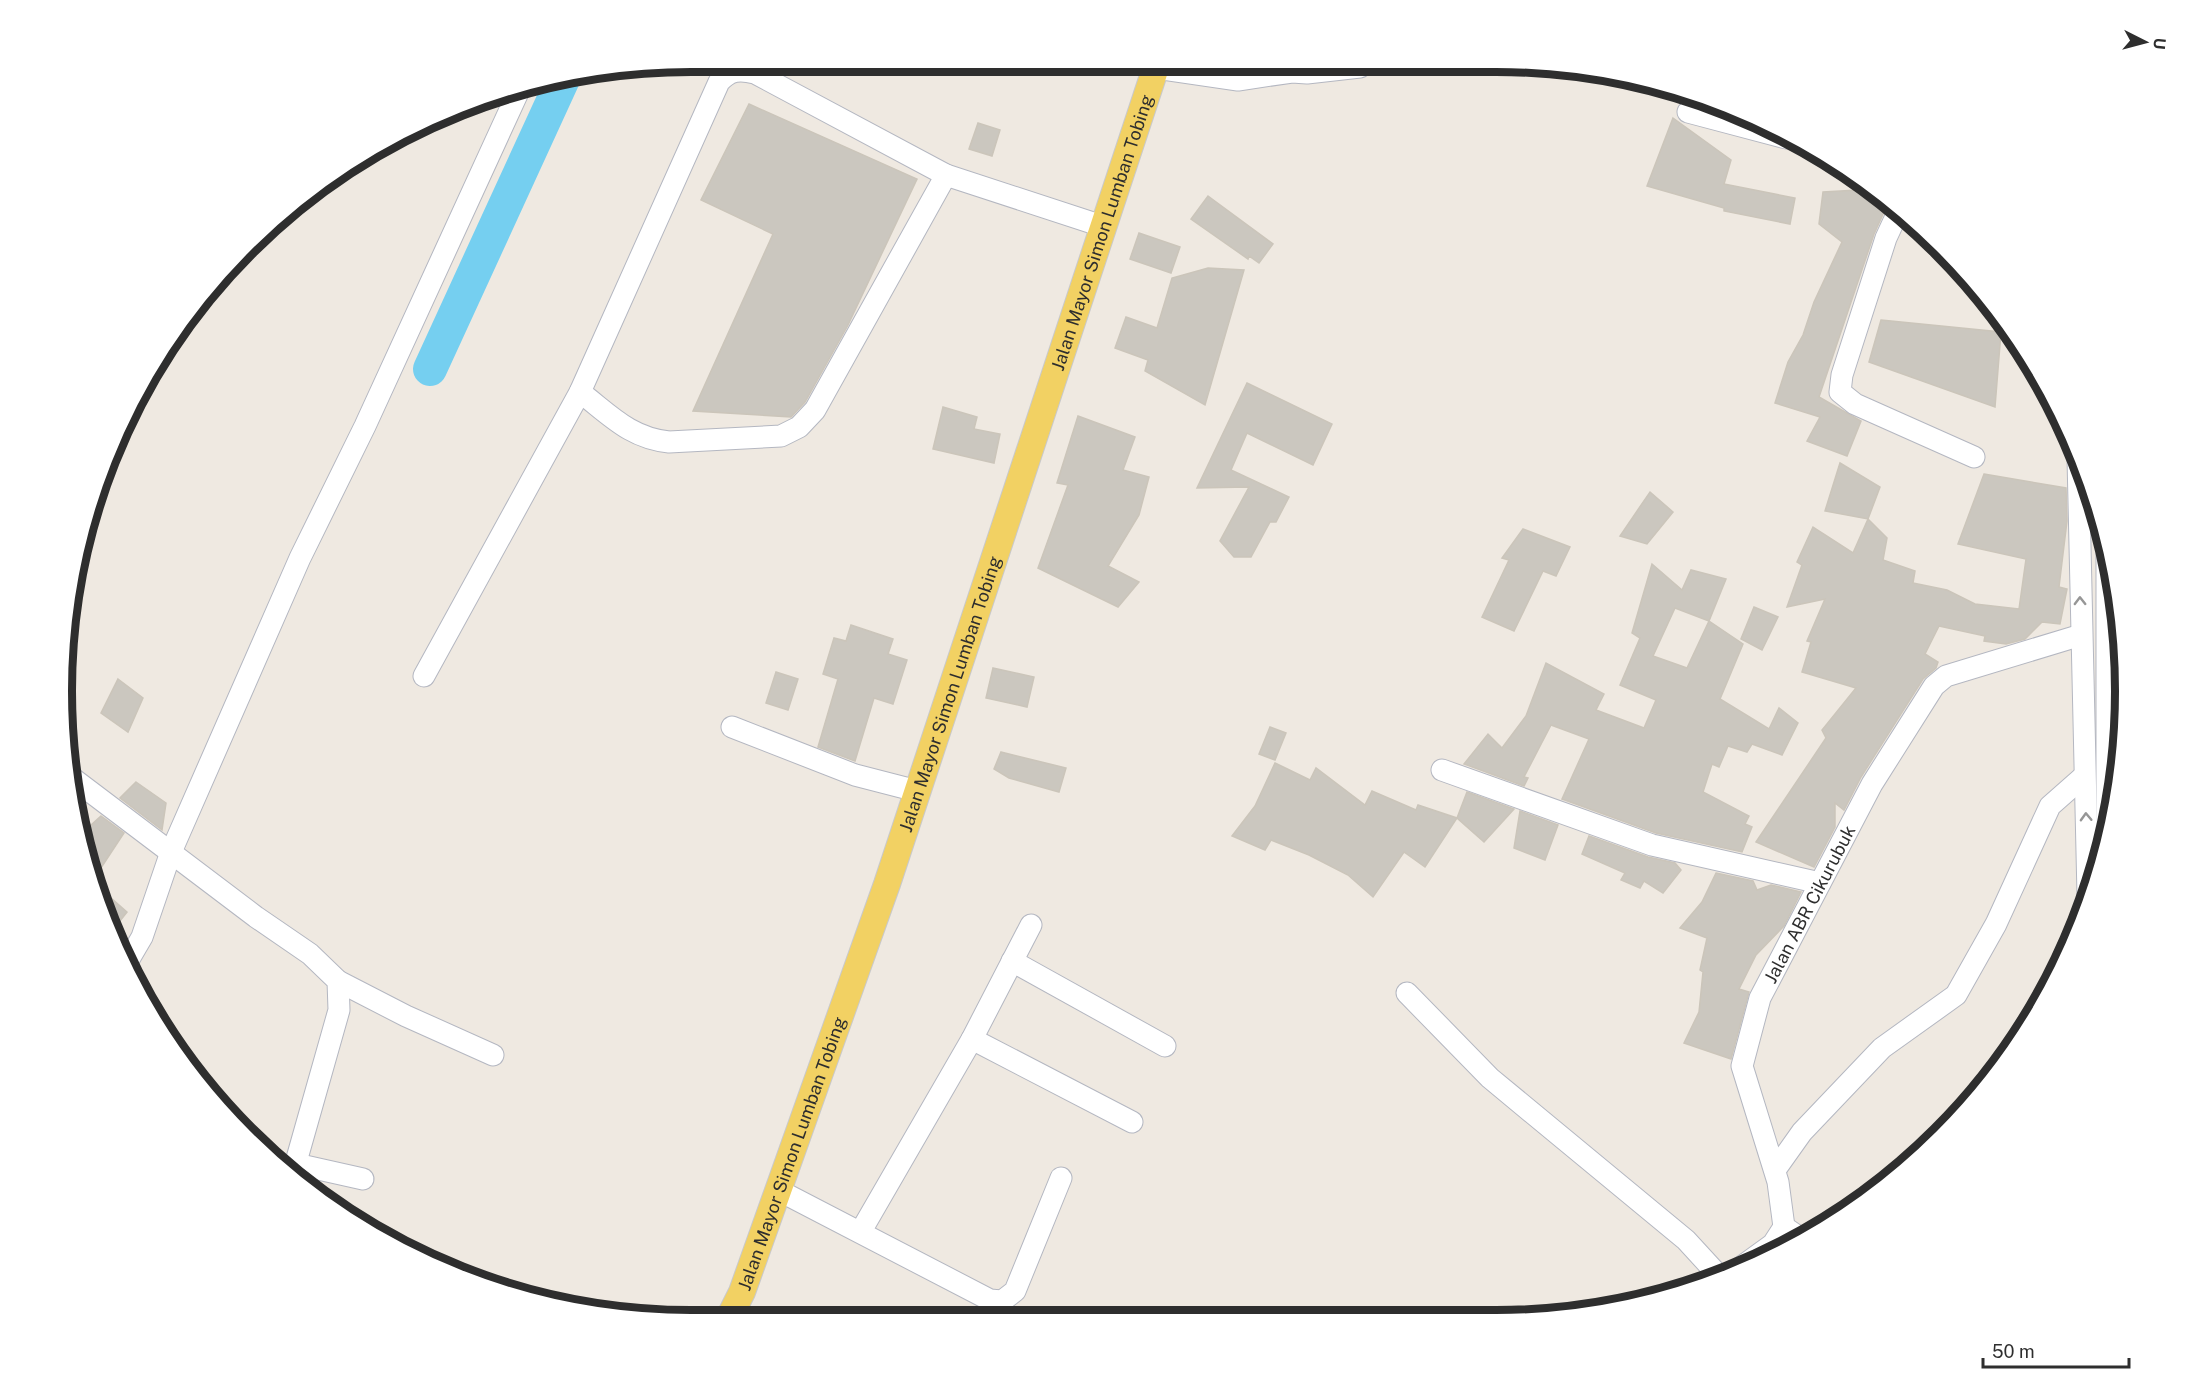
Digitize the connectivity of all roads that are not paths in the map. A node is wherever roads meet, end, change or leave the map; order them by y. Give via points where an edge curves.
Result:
1 (732, 72) edge
2 (750, 72) edge
3 (1155, 72) edge
4 (1183, 72) edge
5 (1292, 72) edge
6 (1292, 72) edge
7 (1316, 72) edge
8 (516, 98) edge
9 (1688, 112) dead end
10 (1758, 131) edge
11 (946, 175) junction
12 (1895, 218) edge
13 (1102, 226) junction
14 (580, 392) junction
15 (1974, 456) dead end
16 (2078, 482) edge
17 (2107, 592) edge
18 (2080, 634) junction
19 (424, 676) dead end
20 (732, 727) dead end
21 (2106, 746) junction
22 (2083, 747) junction
23 (1442, 770) dead end
24 (2084, 776) junction
25 (79, 783) edge
26 (916, 791) junction
27 (2107, 792) edge
28 (171, 852) junction
29 (2087, 873) edge
30 (1820, 883) junction
31 (1031, 925) dead end
32 (131, 955) edge
33 (1012, 961) junction
34 (338, 981) junction
35 (1407, 993) dead end
36 (972, 1039) junction
37 (1165, 1046) dead end
38 (493, 1055) dead end
39 (1132, 1122) dead end
40 (295, 1166) edge
41 (1774, 1170) junction
42 (301, 1171) edge
43 (1061, 1178) dead end
44 (363, 1179) dead end
45 (778, 1190) junction
46 (861, 1231) junction
47 (1779, 1240) edge
48 (1714, 1270) edge
49 (733, 1310) edge

1 - 14 street via 719,82
2 - 11 street
3 - 13 main road, Jalan Mayor Simon Lumban Tobing
4 - 6 street via 1238,80
5 - 7 street
8 - 28 street via 300,558
9 - 10 street
11 - 13 street
11 - 14 street via 815,410 799,427 781,436 652,441 636,435
12 - 15 street via 1842,375 1840,392 1855,404
13 - 26 main road, Jalan Mayor Simon Lumban Tobing
14 - 19 street
18 -> 16 street
17 - 21 street
18 - 22 street
18 - 30 street, Jalan ABR Cikurubuk via 1946,676 1934,686 1872,784
20 - 26 street via 855,775
21 - 22 street
21 - 27 street
22 - 24 street
23 - 30 street via 1652,845
29 -> 24 street
24 - 41 street via 2050,806 1996,924 1956,995 1882,1048 1802,1132
25 - 28 street
26 - 45 main road, Jalan Mayor Simon Lumban Tobing
28 - 32 street via 142,937
28 - 34 street via 310,954
30 - 41 street, Jalan ABR Cikurubuk via 1760,998 1742,1066
31 - 33 street
33 - 36 street
33 - 37 street
34 - 38 street
34 - 40 street via 339,1010
35 - 48 street via 1490,1078 1686,1240
36 - 39 street
36 - 46 street
41 - 47 street, Jalan ABR Cikurubuk
42 - 44 street
43 - 46 street via 1015,1292 1002,1301 990,1300
45 - 46 street
45 - 49 main road, Jalan Mayor Simon Lumban Tobing

